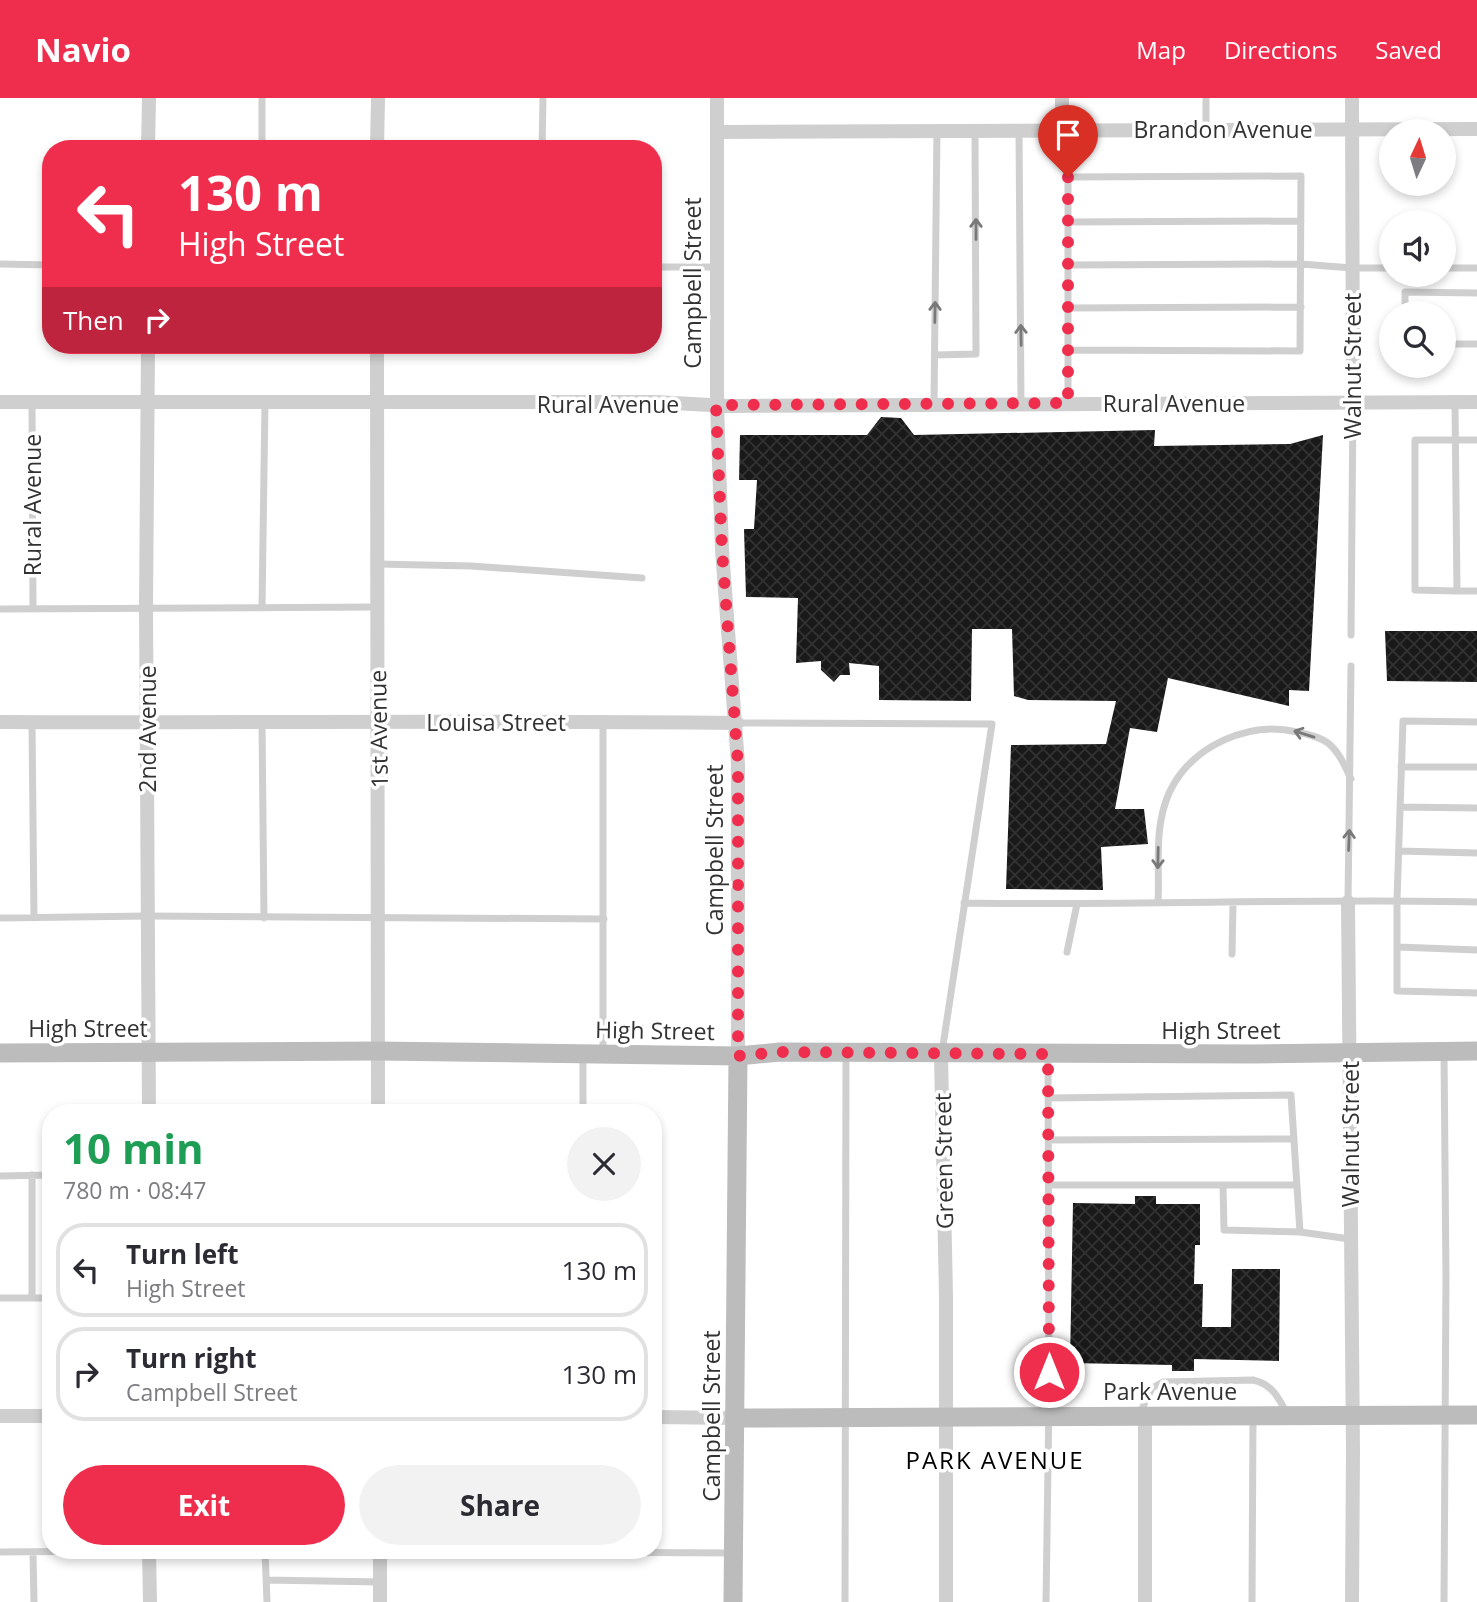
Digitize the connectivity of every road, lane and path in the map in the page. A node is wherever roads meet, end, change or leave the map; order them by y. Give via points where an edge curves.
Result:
1 (149, 98) edge
2 (262, 98) edge
3 (377, 98) edge
4 (543, 98) edge
5 (717, 98) edge
6 (1062, 98) edge
7 (1206, 98) edge
8 (1352, 98) edge
9 (937, 129) junction
10 (975, 129) junction
11 (1019, 129) junction
12 (1062, 129) junction
13 (1206, 129) junction
14 (1351, 129) junction
15 (1477, 129) edge
16 (717, 132) junction
17 (148, 140) edge
18 (262, 140) edge
19 (377, 140) edge
20 (542, 140) edge
21 (1068, 177) junction
22 (1301, 221) junction
23 (1068, 222) junction
24 (0, 264) edge
25 (1301, 264) junction
26 (42, 265) edge
27 (1068, 265) junction
28 (662, 267) edge
29 (716, 267) junction
30 (1352, 268) junction
31 (1379, 268) edge
32 (1456, 268) edge
33 (1477, 268) edge
34 (1477, 293) edge
35 (1405, 301) edge
36 (1300, 307) junction
37 (1068, 308) junction
38 (1456, 344) edge
39 (1477, 344) edge
40 (1068, 350) junction
41 (148, 354) edge
42 (377, 354) edge
43 (935, 355) junction
44 (378, 401) junction
45 (0, 402) edge
46 (32, 402) junction
47 (148, 402) junction
48 (265, 402) junction
49 (1353, 402) junction
50 (1455, 402) junction
51 (1477, 402) edge
52 (1068, 403) junction
53 (934, 404) junction
54 (1021, 404) junction
55 (716, 405) junction
56 (1456, 440) junction
57 (1477, 440) edge
58 (377, 564) junction
59 (642, 578) dead end
60 (1457, 591) junction
61 (1477, 591) edge
62 (376, 607) junction
63 (33, 608) junction
64 (146, 608) junction
65 (262, 608) junction
66 (0, 609) edge
67 (1352, 635) dead end
68 (1351, 666) dead end
69 (603, 721) junction
70 (0, 722) edge
71 (1477, 722) edge
72 (32, 723) junction
73 (262, 723) junction
74 (379, 723) junction
75 (737, 723) junction
76 (148, 724) junction
77 (992, 724) joint
78 (1401, 767) junction
79 (1477, 767) edge
80 (1351, 779) junction
81 (1400, 807) junction
82 (1477, 808) edge
83 (1399, 851) junction
84 (1477, 853) edge
85 (1397, 900) junction
86 (964, 902) junction
87 (1348, 902) junction
88 (1477, 902) edge
89 (1158, 903) junction
90 (1233, 903) junction
91 (1077, 904) junction
92 (148, 916) junction
93 (378, 917) junction
94 (0, 918) edge
95 (34, 918) junction
96 (264, 918) junction
97 (604, 919) junction
98 (1398, 947) junction
99 (1477, 950) edge
100 (1067, 953) dead end
101 (1232, 954) dead end
102 (1477, 993) edge
103 (379, 1051) junction
104 (1444, 1051) junction
105 (1477, 1051) edge
106 (149, 1052) junction
107 (0, 1053) edge
108 (583, 1053) junction
109 (603, 1053) junction
110 (846, 1053) junction
111 (1350, 1053) junction
112 (941, 1054) junction
113 (1048, 1054) junction
114 (738, 1056) junction
115 (1049, 1098) junction
116 (149, 1104) edge
117 (378, 1104) edge
118 (583, 1104) edge
119 (1294, 1139) junction
120 (1049, 1140) junction
121 (32, 1175) junction
122 (42, 1175) edge
123 (0, 1176) edge
124 (1049, 1185) junction
125 (1223, 1185) junction
126 (1297, 1185) junction
127 (1300, 1232) junction
128 (1350, 1239) junction
129 (0, 1298) edge
130 (32, 1298) junction
131 (42, 1298) edge
132 (1253, 1415) junction
133 (1287, 1415) junction
134 (1353, 1415) junction
135 (1446, 1415) junction
136 (1477, 1415) edge
137 (0, 1416) edge
138 (42, 1416) edge
139 (1049, 1416) junction
140 (1142, 1416) junction
141 (662, 1417) edge
142 (945, 1417) junction
143 (736, 1418) junction
144 (845, 1418) junction
145 (0, 1552) edge
146 (33, 1552) junction
147 (42, 1552) edge
148 (662, 1553) edge
149 (734, 1553) junction
150 (149, 1559) edge
151 (266, 1559) edge
152 (380, 1559) edge
153 (267, 1580) junction
154 (380, 1582) junction
155 (34, 1602) edge
156 (150, 1602) edge
157 (267, 1602) edge
158 (380, 1602) edge
159 (733, 1602) edge
160 (845, 1602) edge
161 (946, 1602) edge
162 (1046, 1602) edge
163 (1145, 1602) edge
164 (1252, 1602) edge
165 (1352, 1602) edge
166 (1444, 1602) edge

1 - 17 street
2 - 18 lane
3 - 19 street
4 - 20 lane
5 - 16 street, Campbell Street
6 - 12 street
7 - 13 lane
8 - 14 street, Walnut Street
9 - 10 street, Brandon Avenue
9 - 16 street, Brandon Avenue
43 -> 9 lane
10 - 11 street, Brandon Avenue
43 -> 10 lane via 976,354
11 - 12 street, Brandon Avenue
54 -> 11 lane
12 - 13 street, Brandon Avenue
12 - 21 lane via 1068,141
13 - 14 street, Brandon Avenue
14 - 15 street, Brandon Avenue
14 - 30 street, Walnut Street
16 - 29 street, Campbell Street
21 - 22 lane via 1301,176
21 - 23 lane
22 - 23 lane
22 - 25 lane
23 - 27 lane
24 - 26 lane
25 - 27 lane
25 - 30 lane
25 - 36 lane
27 - 37 lane
28 - 29 lane
29 - 55 street, Campbell Street
30 - 31 lane
30 - 49 street, Walnut Street
32 - 33 lane
34 - 35 lane via 1405,292
36 - 37 lane
36 - 40 lane via 1300,351
37 - 40 lane
38 - 39 lane
40 - 52 lane
41 - 47 street, 2nd Avenue
42 - 44 street, 1st Avenue
43 - 53 lane
44 - 48 street, Rural Avenue
44 - 55 street, Rural Avenue
44 - 58 street, 1st Avenue
45 - 46 street, Rural Avenue
46 - 47 street, Rural Avenue
46 - 63 lane, Rural Avenue
47 - 48 street, Rural Avenue
47 - 64 street, 2nd Avenue
48 - 65 lane
49 - 50 street, Rural Avenue
49 - 52 street, Rural Avenue
49 - 67 lane, Walnut Street
50 - 51 street, Rural Avenue
50 - 56 lane
52 - 54 street, Rural Avenue
53 - 54 street, Rural Avenue
53 - 55 street, Rural Avenue
55 - 75 street, Campbell Street via 722,550
56 - 57 lane
56 - 60 lane
56 - 60 lane via 1415,440 1415,590
58 - 59 lane
58 - 62 street, 1st Avenue
60 - 61 lane
62 - 65 lane
62 - 74 street, 1st Avenue
63 - 64 lane
63 - 66 lane
64 - 65 lane
64 - 76 street, 2nd Avenue
68 - 80 lane, Walnut Street
69 - 74 street, Louisa Street
69 - 75 street, Louisa Street
69 - 97 lane
70 - 72 street, Louisa Street
71 - 78 lane via 1403,721
72 - 76 street, Louisa Street
72 - 95 lane
73 - 74 street, Louisa Street
73 - 76 street, Louisa Street
73 - 96 lane
74 - 93 street, 1st Avenue
75 - 77 lane, Louisa Street
75 - 114 street, Campbell Street
76 - 92 street, 2nd Avenue
77 - 86 lane, Green Street
78 - 79 lane
78 - 81 lane
87 -> 80 lane, Walnut Street
80 -> 89 lane via 1327,742 1309,734 1259,730 1235,734 1213,746 1185,770 1168,794 1159,828
81 - 82 lane
81 - 83 lane
83 - 84 lane
83 - 85 lane
85 - 87 lane
85 - 88 lane
85 - 98 lane
86 - 91 lane
86 - 112 lane, Green Street
87 - 90 lane
87 - 111 street, Walnut Street
89 - 90 lane
89 - 91 lane
90 - 101 lane
91 - 100 lane
92 - 95 lane
92 - 96 lane
92 - 106 street, 2nd Avenue
93 - 96 lane
93 - 97 lane
93 - 103 street, 1st Avenue
94 - 95 lane
97 - 109 lane
98 - 99 lane
98 - 102 lane via 1397,991
103 - 106 main road, High Street
103 - 108 main road, High Street
103 - 117 street, 1st Avenue
104 - 105 main road, High Street
104 - 111 main road, High Street
104 - 135 lane
106 - 107 main road, High Street
106 - 116 street, 2nd Avenue
108 - 109 main road, High Street
108 - 118 lane
109 - 114 main road, High Street
110 - 112 main road, High Street
110 - 114 main road, High Street
110 - 144 lane
111 - 113 main road, High Street
111 - 128 street, Walnut Street
112 - 113 main road, High Street
112 - 142 street, Green Street
113 - 115 lane
114 - 143 main road, Campbell Street
115 - 119 lane via 1291,1095
115 - 120 lane
119 - 120 lane
119 - 126 lane
120 - 124 lane
121 - 122 lane
121 - 123 lane
121 - 130 lane
124 - 125 lane
124 - 139 lane
125 - 126 lane
125 - 127 lane via 1224,1230
126 - 127 lane
127 - 128 lane
128 - 134 street, Walnut Street
129 - 130 lane
130 - 131 lane
132 - 133 main road, Park Avenue
132 - 140 main road, Park Avenue
132 - 164 lane
133 - 134 main road, Park Avenue
133 - 140 lane via 1272,1390 1253,1380 1163,1382 1152,1388
134 - 135 main road, Park Avenue
134 - 165 street, Walnut Street
135 - 136 main road, Park Avenue
135 - 166 lane
137 - 138 street
139 - 140 main road, Park Avenue
139 - 142 main road, Park Avenue
139 - 162 lane
140 - 163 street
141 - 143 street, Park Avenue
142 - 144 main road, Park Avenue
142 - 161 street, Green Street
143 - 144 main road, Park Avenue
143 - 149 main road, Campbell Street
144 - 160 lane
145 - 146 lane
146 - 147 lane
146 - 155 lane
148 - 149 lane
149 - 159 main road, Campbell Street
150 - 156 street
151 - 153 lane
152 - 154 street
153 - 154 lane
153 - 157 lane
154 - 158 street

